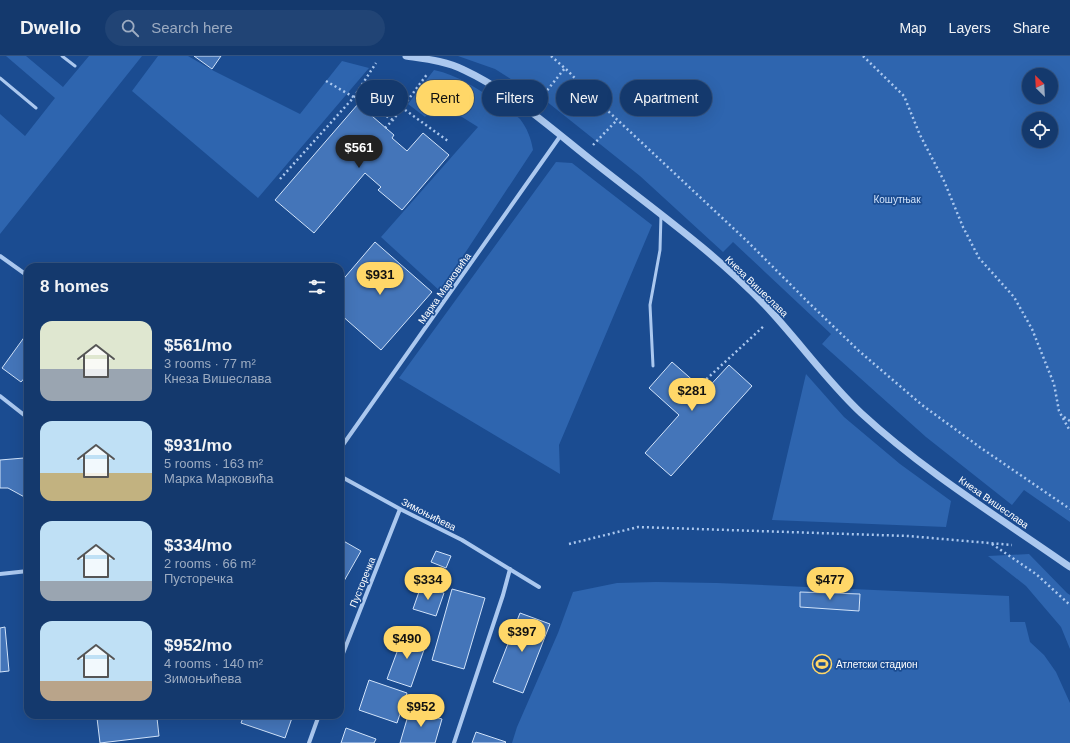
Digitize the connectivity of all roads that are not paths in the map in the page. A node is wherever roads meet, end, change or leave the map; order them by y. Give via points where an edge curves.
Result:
1 (62, 56) edge
2 (406, 56) edge
3 (74, 66) dead end
4 (0, 78) edge
5 (36, 108) dead end
6 (561, 135) junction
7 (661, 215) junction
8 (0, 256) edge
9 (24, 273) edge
10 (653, 366) dead end
11 (0, 396) edge
12 (24, 415) edge
13 (344, 443) edge
14 (344, 478) edge
15 (400, 509) junction
16 (1070, 567) edge
17 (510, 569) junction
18 (24, 571) edge
19 (0, 574) edge
20 (539, 587) dead end
21 (344, 651) edge
22 (317, 719) edge
23 (308, 743) edge
24 (454, 743) edge

1 - 3 lane
2 - 6 street, Кнеза Вишеслава via 445,63 482,79 505,92
4 - 5 lane
6 - 7 street, Кнеза Вишеслава
6 - 13 street, Марка Марковића
7 - 10 lane via 660,250 650,305
7 - 16 street, Кнеза Вишеслава via 750,290 862,414 919,461
8 - 9 street
11 - 12 street
14 - 15 street, Зимоњићева
15 - 17 street, Зимоњићева via 462,540
15 - 21 street, Пусторечка
17 - 20 street, Зимоњићева
17 - 24 street
18 - 19 street
22 - 23 street

